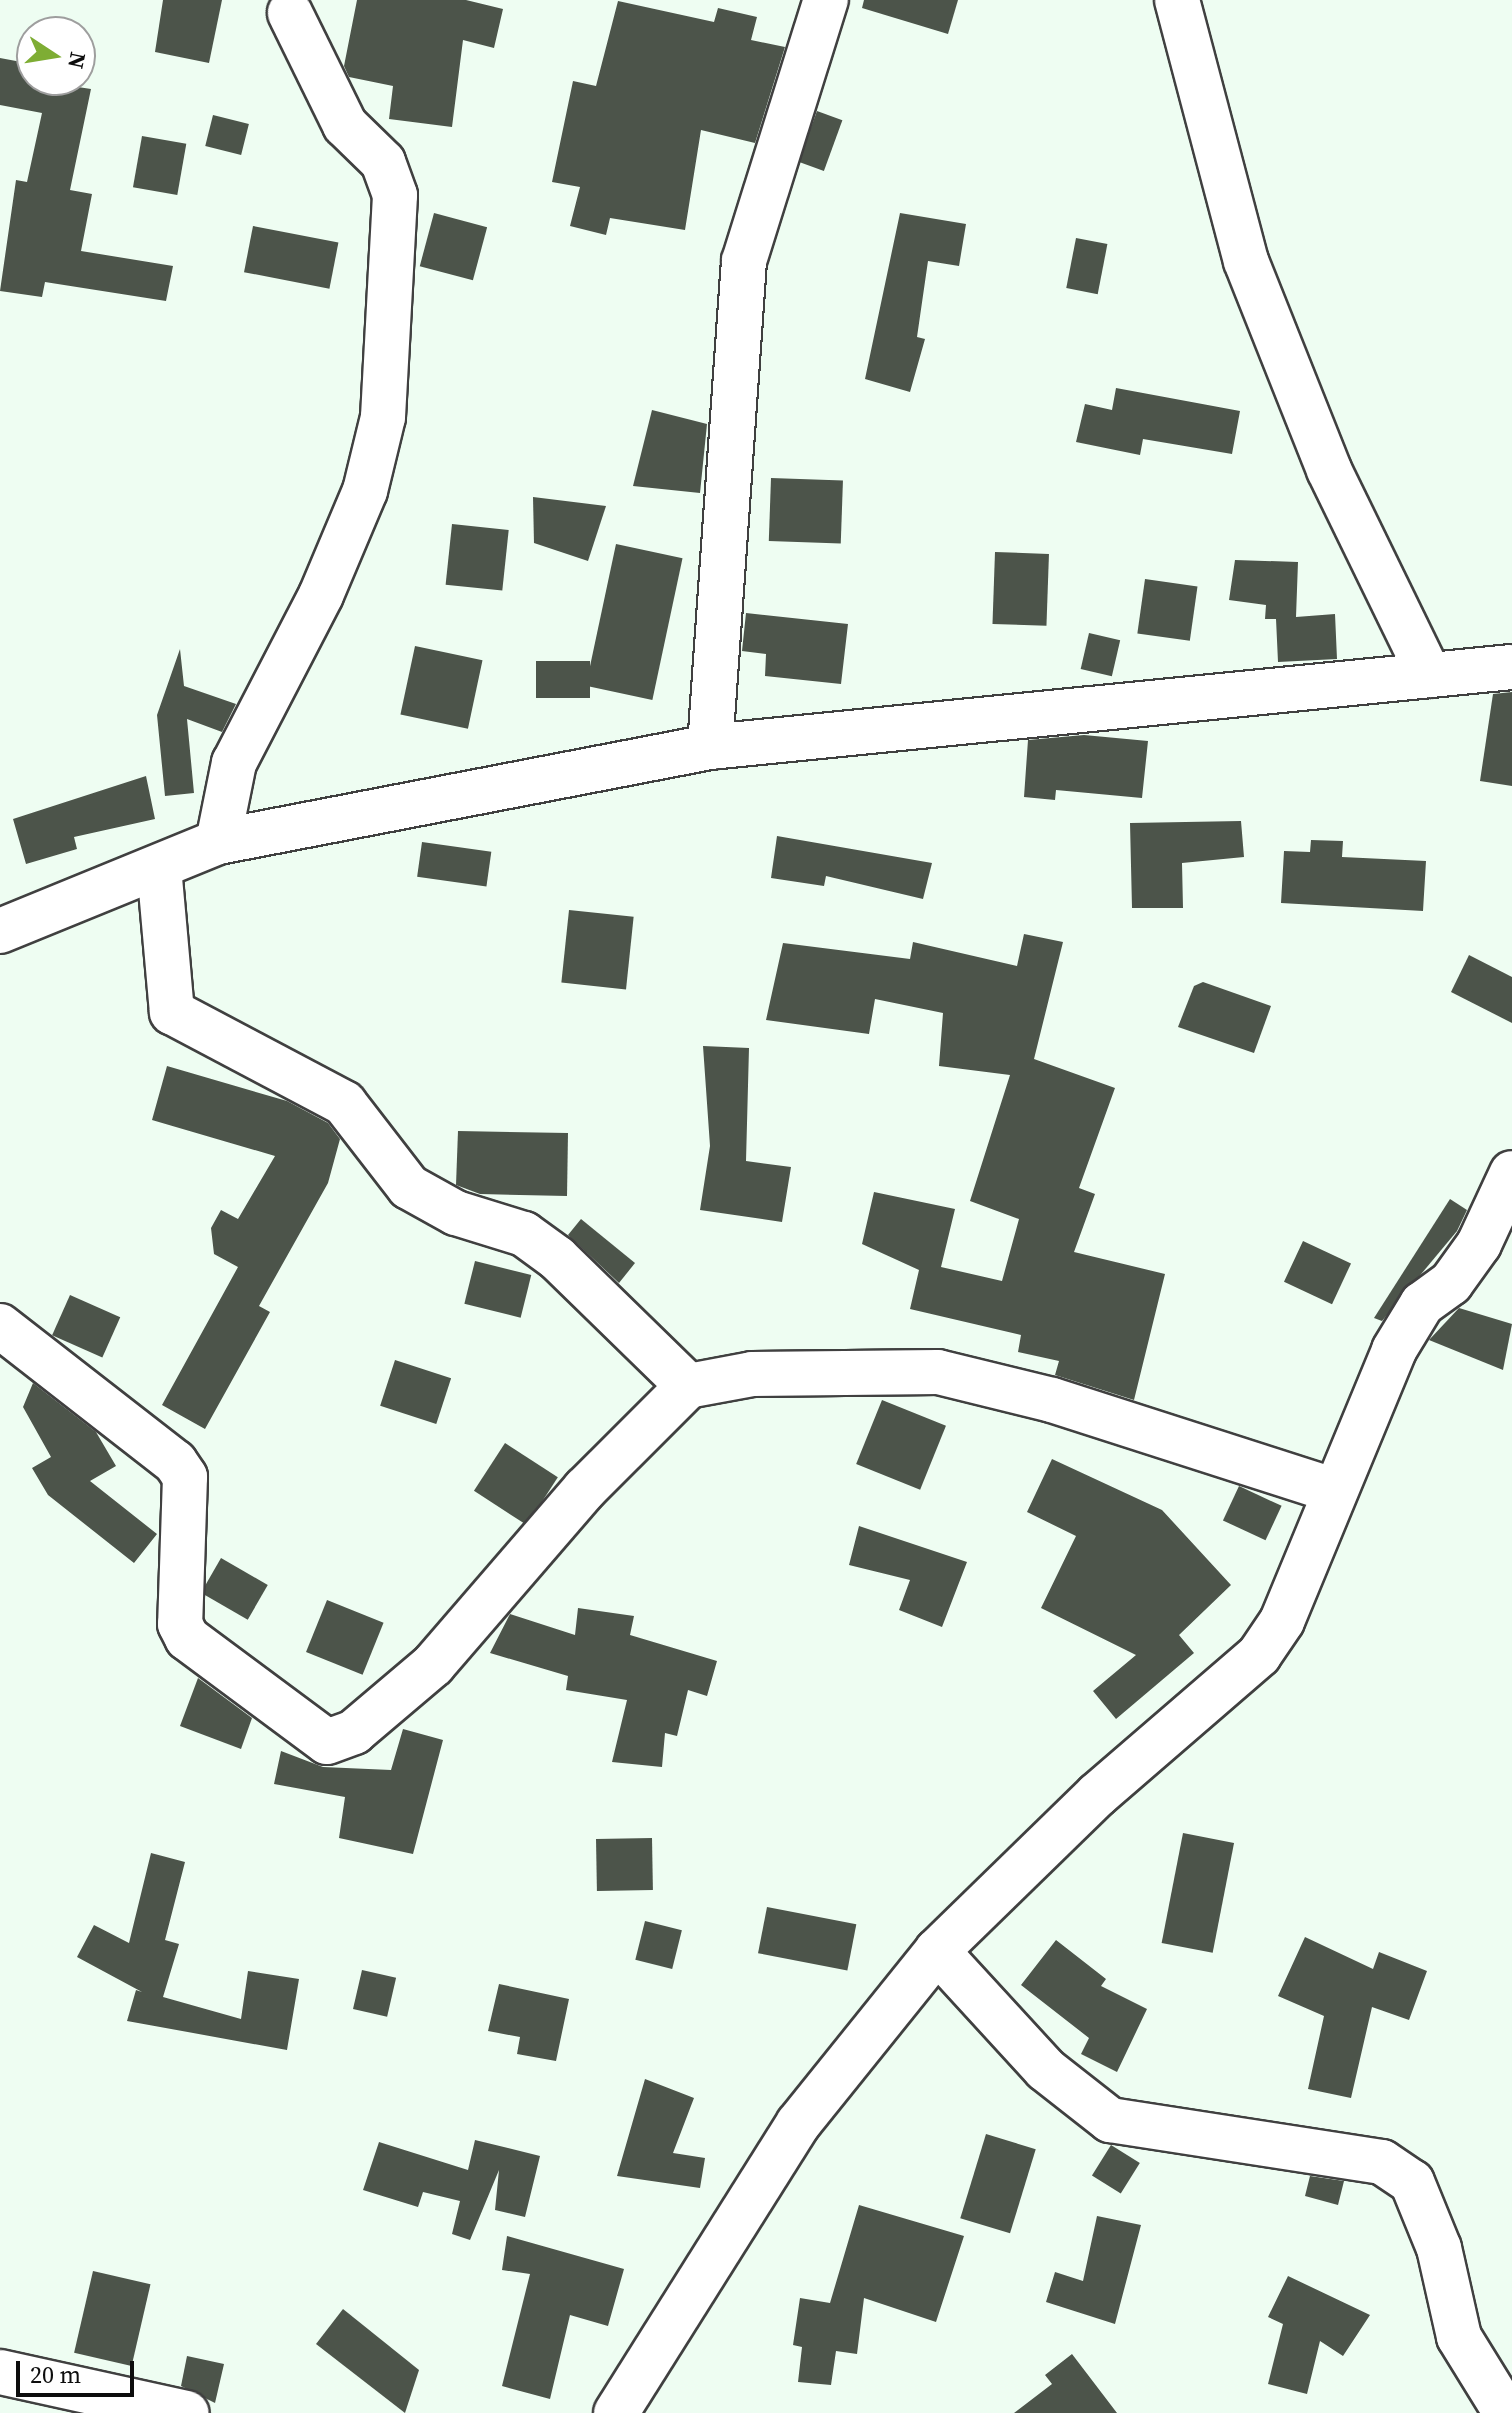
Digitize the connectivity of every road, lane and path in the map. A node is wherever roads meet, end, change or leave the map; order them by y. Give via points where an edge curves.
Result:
1 (826, 0) edge
2 (1177, 0) edge
3 (290, 13) dead end
4 (1512, 667) edge
5 (1429, 675) junction
6 (710, 747) junction
7 (218, 842) junction
8 (159, 867) junction
9 (0, 931) edge
10 (1512, 1173) edge
11 (0, 1326) edge
12 (688, 1386) junction
13 (1335, 1491) junction
14 (937, 1951) junction
15 (0, 2372) edge
16 (187, 2413) edge
17 (616, 2413) edge
18 (1506, 2413) edge

1 - 6 street via 744,261
2 - 5 street via 1246,261 1329,470
3 - 7 street via 345,125 383,162 395,195 383,417 365,491 321,595 234,763
4 - 5 street
5 - 6 street
6 - 7 street
7 - 8 street
8 - 9 street
8 - 12 street via 172,1012 344,1103 409,1187 535,1242
10 - 13 street via 1479,1244 1406,1327
11 - 12 street via 175,1462 185,1477 180,1624 187,1638 327,1742 354,1732 433,1665 585,1489
12 - 13 street via 752,1374 938,1372 1052,1400
13 - 14 street via 1282,1621 1259,1655 1097,1795
14 - 17 street via 798,2124
14 - 18 street via 1045,2069 1110,2120 1382,2162 1412,2182 1439,2248 1459,2337
15 - 16 street

